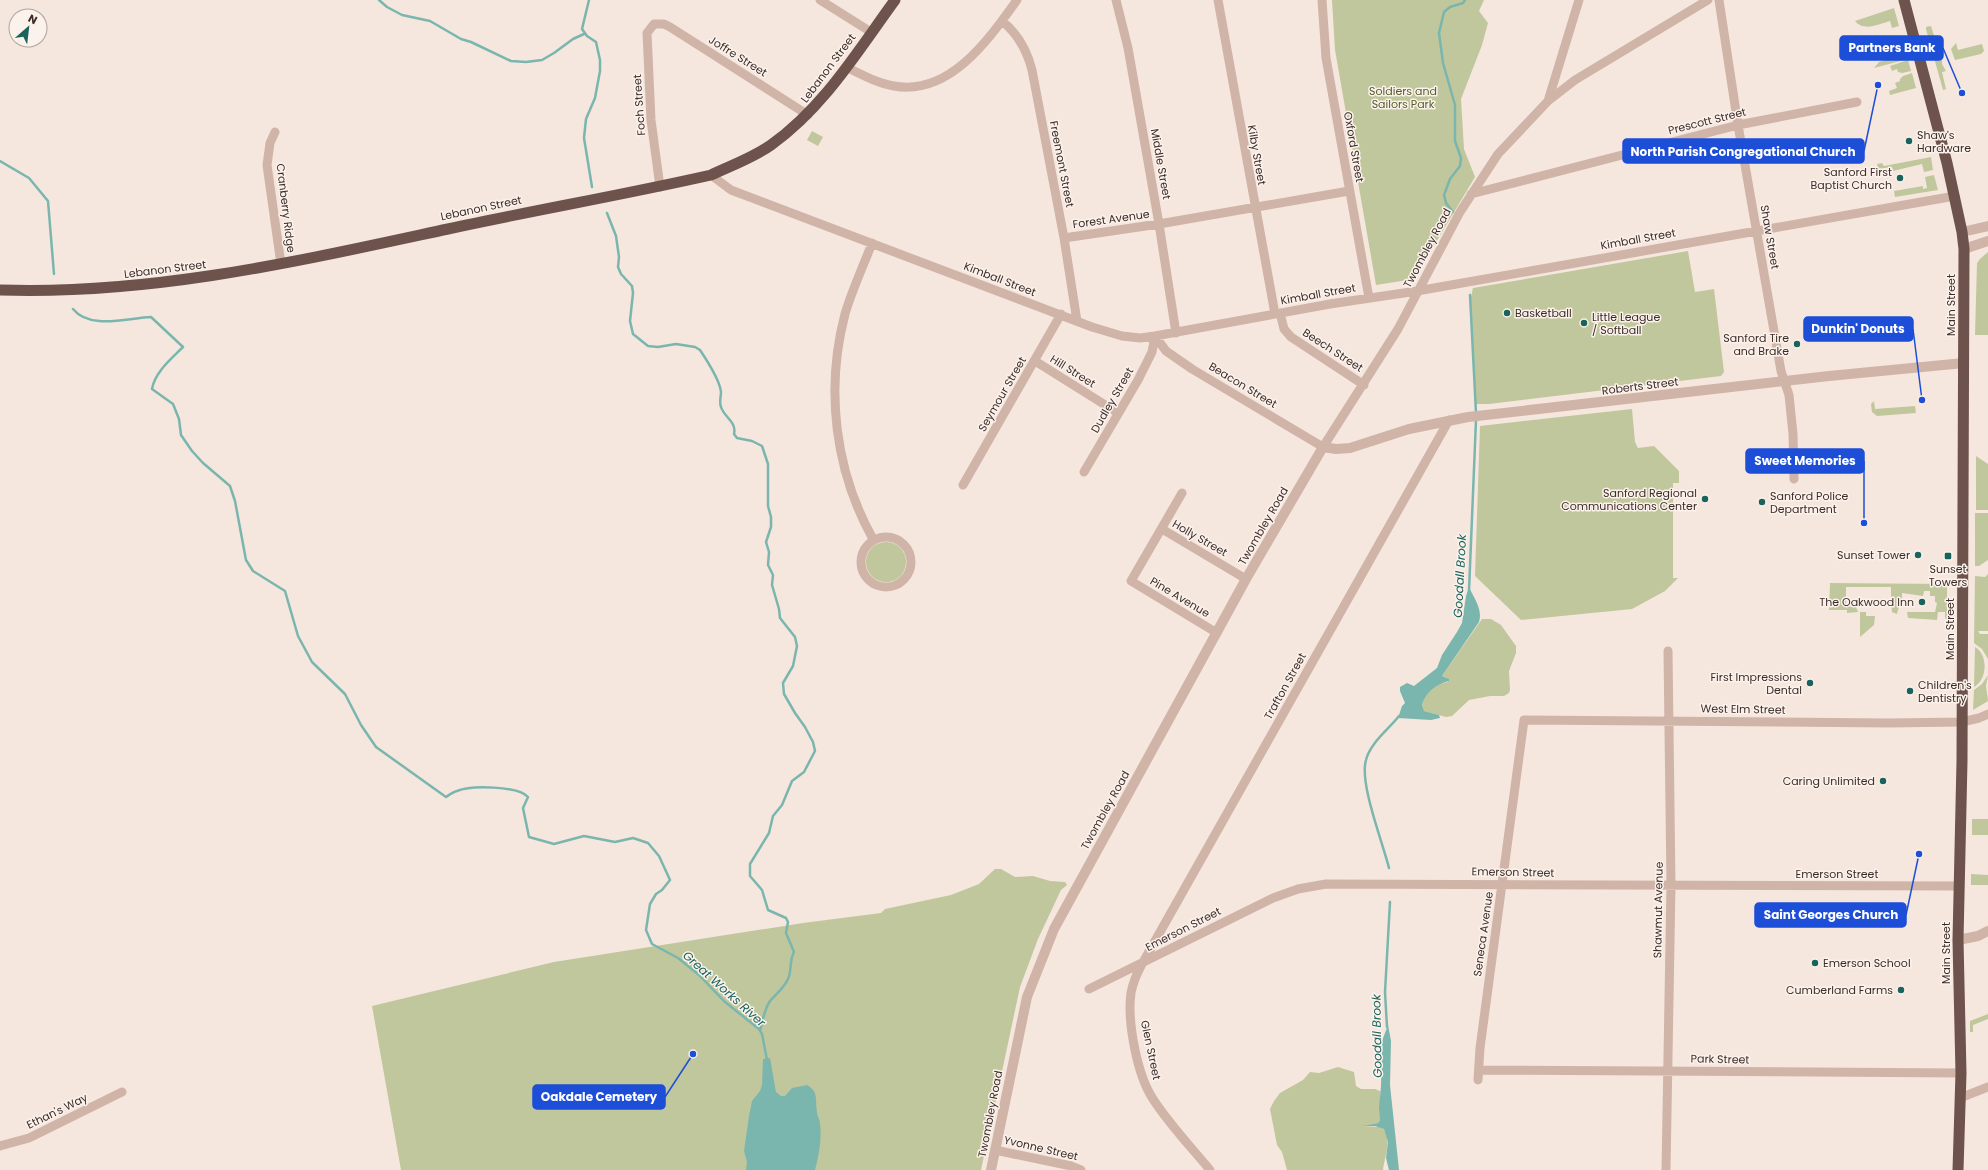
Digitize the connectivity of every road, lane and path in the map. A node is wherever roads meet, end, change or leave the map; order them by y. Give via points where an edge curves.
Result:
1 (820, 0) edge
2 (895, 0) edge
3 (1017, 0) edge
4 (1116, 0) edge
5 (1218, 0) edge
6 (1322, 0) edge
7 (1579, 0) edge
8 (1708, 0) edge
9 (1720, 0) edge
10 (1904, 0) edge
11 (1002, 20) junction
12 (654, 24) joint
13 (871, 32) junction
14 (846, 67) junction
15 (1548, 101) junction
16 (1857, 102) dead end
17 (808, 114) junction
18 (1738, 125) junction
19 (275, 132) dead end
20 (711, 176) junction
21 (660, 187) junction
22 (1349, 191) junction
23 (1471, 194) junction
24 (1955, 196) junction
25 (1254, 208) junction
26 (1159, 224) junction
27 (1988, 226) edge
28 (1757, 230) junction
29 (1962, 232) junction
30 (1064, 238) junction
31 (1987, 242) edge
32 (872, 243) junction
33 (1964, 248) junction
34 (281, 264) junction
35 (0, 290) edge
36 (1417, 291) junction
37 (1369, 298) junction
38 (1060, 314) junction
39 (1278, 314) junction
40 (1077, 321) junction
41 (1176, 333) junction
42 (1155, 336) junction
43 (1035, 361) junction
44 (1964, 363) junction
45 (1784, 381) junction
46 (1364, 384) junction
47 (1118, 413) junction
48 (1449, 420) junction
49 (1323, 447) junction
50 (1084, 472) dead end
51 (1794, 479) dead end
52 (963, 485) dead end
53 (1182, 493) dead end
54 (1162, 529) junction
55 (873, 539) junction
56 (1246, 579) junction
57 (1217, 633) junction
58 (1668, 651) dead end
59 (1988, 714) edge
60 (1524, 720) joint
61 (1670, 720) junction
62 (1962, 722) junction
63 (1502, 884) junction
64 (1670, 885) junction
65 (1959, 886) junction
66 (1988, 931) edge
67 (1958, 940) junction
68 (1142, 964) junction
69 (1089, 989) dead end
70 (1479, 1070) junction
71 (1668, 1070) junction
72 (1961, 1072) junction
73 (1478, 1080) dead end
74 (1988, 1087) edge
75 (122, 1092) dead end
76 (1960, 1098) junction
77 (0, 1146) edge
78 (995, 1150) junction
79 (990, 1170) edge
80 (1081, 1170) edge
81 (1210, 1170) edge
82 (1666, 1170) edge
83 (1958, 1170) edge

1 - 13 street
2 - 13 highway, Lebanon Street
3 - 11 street
4 - 26 street, Middle Street via 1125,31
5 - 25 street, Kilby Street
6 - 22 street, Oxford Street via 1326,58
7 - 15 street
8 - 15 street, Twombley Road via 1585,73
9 - 18 street, Shaw Street
10 - 24 highway, Main Street
11 - 14 street via 970,59 951,72 929,82 896,86 873,81
11 - 30 street, Freemont Street via 1018,36 1030,61
12 - 17 street, Joffre Street via 670,27
12 - 21 street, Foch Street via 647,33 651,120
13 - 14 highway, Lebanon Street
14 - 17 highway, Lebanon Street
15 - 23 street, Twombley Road via 1498,154
16 - 18 street, Prescott Street
17 - 20 highway, Lebanon Street via 769,146
18 - 23 street, Prescott Street
18 - 28 street, Shaw Street
19 - 34 street, Cranberry Ridge via 270,143 267,165
20 - 21 highway, Lebanon Street
20 - 32 street, Kimball Street via 731,190
21 - 34 highway, Lebanon Street
22 - 25 street, Forest Avenue
22 - 37 street, Oxford Street
23 - 36 street, Twombley Road
24 - 28 street, Kimball Street
24 - 29 highway, Main Street
25 - 26 street, Forest Avenue
25 - 39 street, Kilby Street
26 - 30 street, Forest Avenue
26 - 41 street, Middle Street
27 - 29 street
28 - 36 street, Kimball Street
28 - 45 street, Shaw Street
29 - 33 highway, Main Street
30 - 40 street, Freemont Street
31 - 33 street
32 - 38 street, Kimball Street
32 - 55 street via 845,314 836,365 835,401 840,448 847,476 859,512
33 - 44 highway, Main Street
34 - 35 highway, Lebanon Street via 196,279 130,287
36 - 37 street, Kimball Street
36 - 46 street, Twombley Road via 1398,329
37 - 39 street, Kimball Street
38 - 40 street, Kimball Street
38 - 43 street, Seymour Street
39 - 41 street, Kimball Street
39 - 46 street, Beech Street via 1284,329 1291,337
40 - 42 street, Kimball Street via 1122,336
41 - 42 street, Kimball Street
42 - 47 street, Dudley Street via 1152,352
42 - 49 street, Beacon Street via 1166,351
43 - 47 street, Hill Street
43 - 52 street, Seymour Street
44 - 45 street, Roberts Street
44 - 62 highway, Main Street
45 - 48 street, Roberts Street
45 - 51 street, Shaw Street via 1789,395 1793,434
46 - 49 street, Twombley Road
47 - 50 street, Dudley Street
48 - 49 street, Roberts Street via 1409,429 1350,448
48 - 68 street, Trafton Street
49 - 56 street, Twombley Road
53 - 54 street
54 - 56 street, Holly Street
54 - 57 street, Pine Avenue via 1131,581
55 - 55 street via 862,555 863,574 870,582 879,586 889,587 899,583 911,568 908,548 892,537
56 - 57 street, Twombley Road
57 - 78 street, Twombley Road via 1048,941 1027,997
58 - 61 street, Shawmut Avenue
59 - 62 street, West Elm Street
60 - 61 street, West Elm Street
60 - 63 street, Seneca Avenue
61 - 62 street, West Elm Street
61 - 64 street, Shawmut Avenue
62 - 65 highway, Main Street
63 - 64 street, Emerson Street
63 - 68 street, Emerson Street via 1336,883 1307,886 1273,898
63 - 70 street, Seneca Avenue
64 - 65 street, Emerson Street
64 - 71 street, Shawmut Avenue
65 - 67 highway, Main Street
66 - 67 street
67 - 72 highway, Main Street
68 - 69 street, Emerson Street
68 - 81 street, Glen Street via 1133,985 1131,1002 1135,1041 1144,1079 1157,1106
70 - 71 street, Park Street
70 - 73 street, Seneca Avenue
71 - 72 street, Park Street
71 - 82 street, Shawmut Avenue
72 - 76 highway, Main Street
74 - 76 street
75 - 77 street, Ethan's Way via 29,1138
76 - 83 highway, Main Street
78 - 79 street, Twombley Road
78 - 80 street, Yvonne Street

